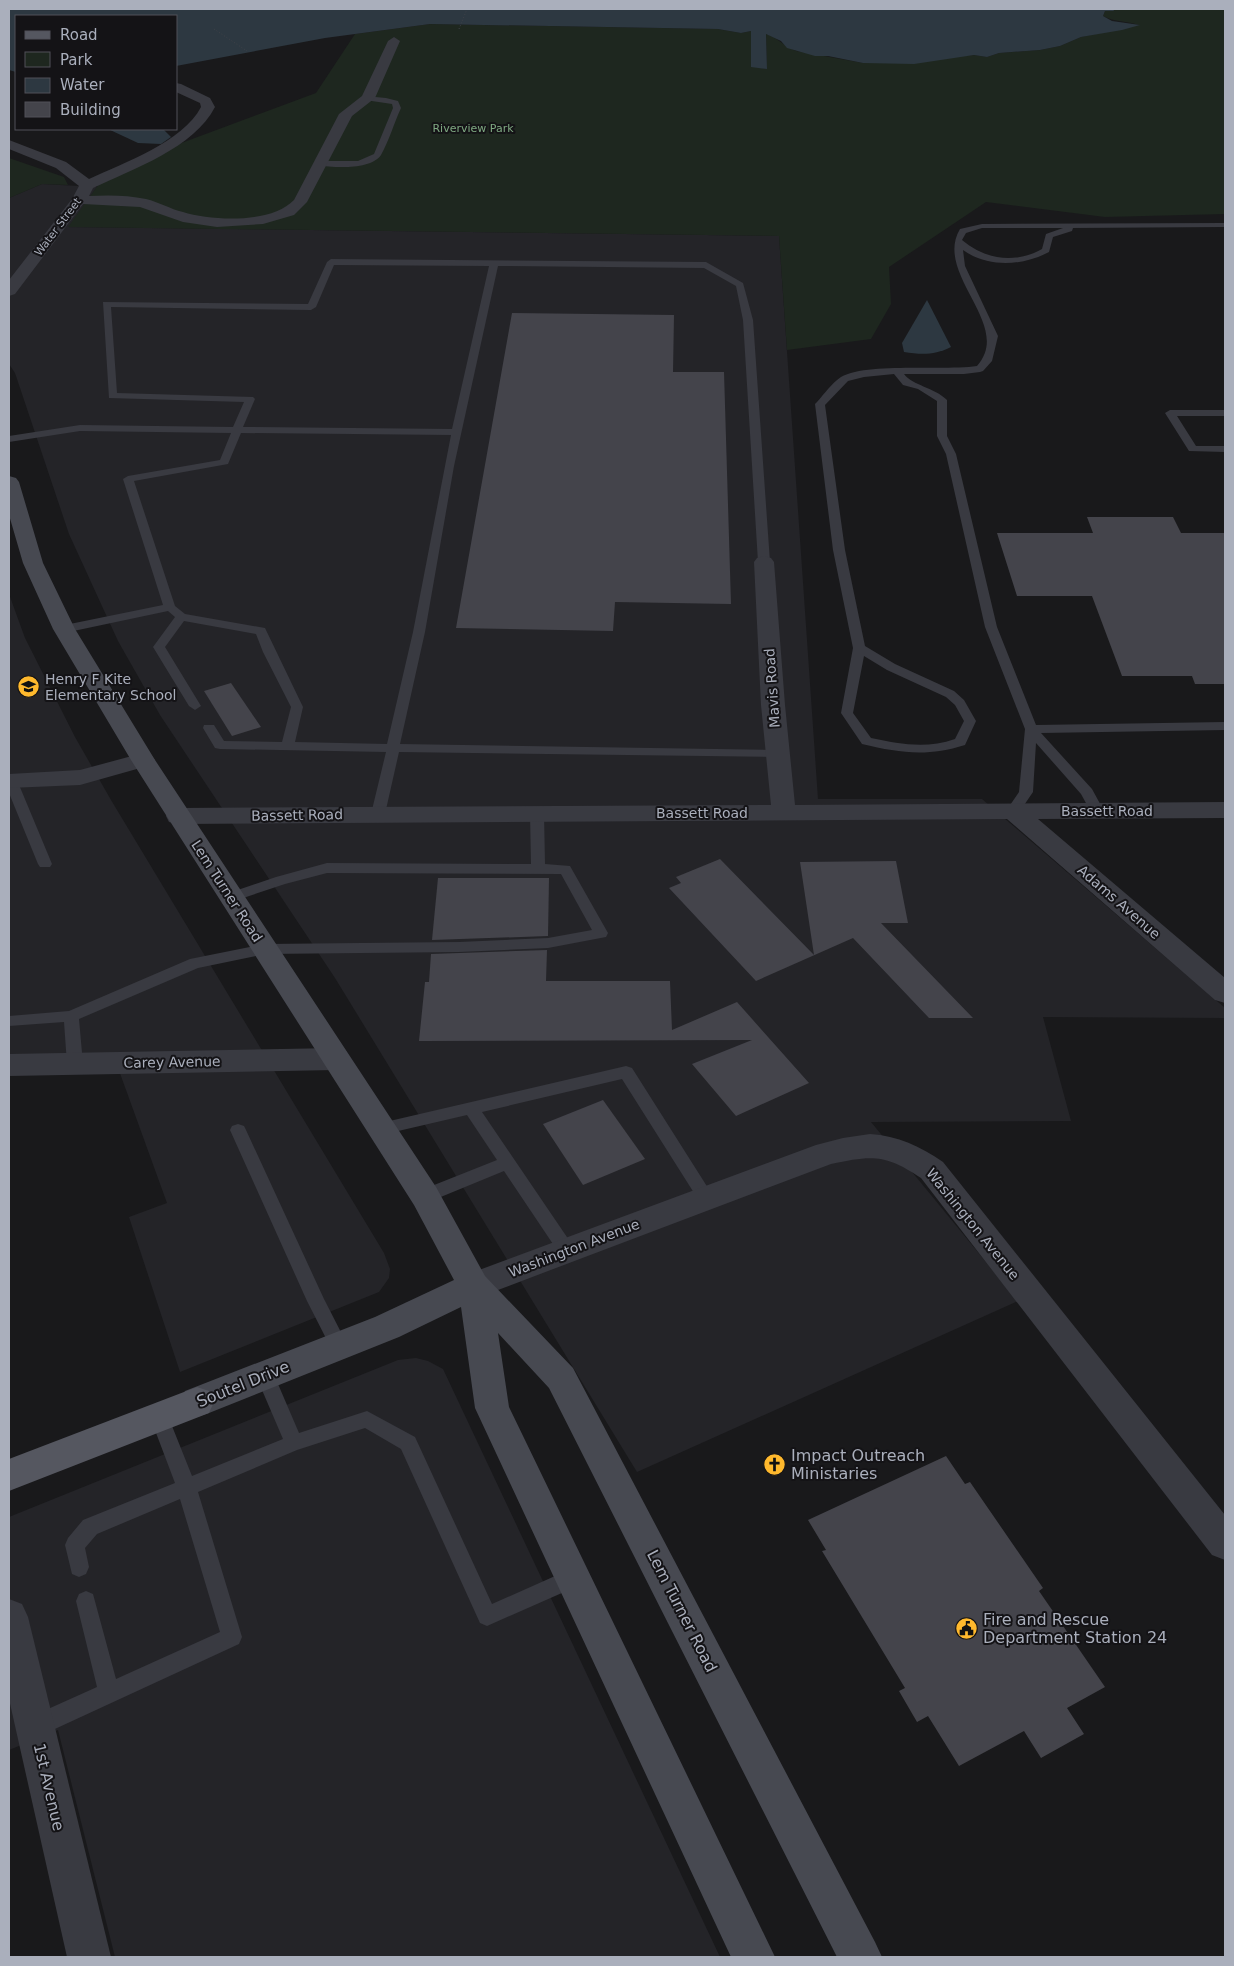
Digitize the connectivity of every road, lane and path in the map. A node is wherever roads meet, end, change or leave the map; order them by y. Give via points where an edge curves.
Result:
1 (467, 9) edge
2 (214, 29) dead end
3 (459, 29) dead end
4 (394, 41) dead end
5 (247, 51) dead end
6 (178, 88) edge
7 (368, 98) junction
8 (9, 144) edge
9 (321, 163) junction
10 (86, 185) junction
11 (79, 200) junction
12 (1081, 225) junction
13 (1225, 226) edge
14 (958, 241) junction
15 (494, 263) junction
16 (9, 291) edge
17 (897, 371) junction
18 (1225, 412) edge
19 (237, 430) junction
20 (456, 432) junction
21 (9, 439) edge
22 (1225, 449) edge
23 (9, 482) edge
24 (764, 562) joint
25 (170, 607) junction
26 (181, 617) junction
27 (64, 629) junction
28 (859, 648) junction
29 (195, 706) dead end
30 (1225, 726) edge
31 (209, 728) dead end
32 (1031, 729) junction
33 (288, 746) junction
34 (393, 746) junction
35 (777, 754) junction
36 (143, 760) junction
37 (10, 780) edge
38 (1225, 810) edge
39 (1013, 811) junction
40 (1097, 811) junction
41 (537, 813) junction
42 (784, 813) junction
43 (378, 814) junction
44 (178, 816) junction
45 (45, 864) dead end
46 (538, 870) junction
47 (231, 897) junction
48 (265, 949) junction
49 (1225, 993) edge
50 (71, 1016) junction
51 (9, 1021) edge
52 (336, 1059) junction
53 (75, 1064) junction
54 (9, 1065) edge
55 (472, 1108) junction
56 (381, 1129) junction
57 (238, 1130) dead end
58 (508, 1162) junction
59 (425, 1196) junction
60 (706, 1198) junction
61 (567, 1251) junction
62 (474, 1286) junction
63 (339, 1346) junction
64 (264, 1376) junction
65 (197, 1402) joint
66 (159, 1417) junction
67 (294, 1444) junction
68 (9, 1475) edge
69 (187, 1489) junction
70 (1225, 1543) edge
71 (79, 1567) dead end
72 (573, 1578) junction
73 (86, 1601) dead end
74 (9, 1618) edge
75 (109, 1693) junction
76 (34, 1727) junction
77 (89, 1957) edge
78 (753, 1957) edge
79 (860, 1957) edge

1 - 3 path
2 - 5 path
4 - 7 street
6 - 10 street via 205,101 208,106 207,113 196,125 172,143
7 - 9 street via 346,114
7 - 9 lane via 395,103 397,108 378,155 373,160 356,164
8 - 10 street, Water Street via 65,166 78,174
9 - 11 street via 300,202 290,212 267,218 236,222 199,221 148,204
10 - 11 street, Water Street
11 - 16 street, Water Street
12 - 13 lane
12 - 14 lane via 982,226 963,231
12 - 14 lane via 1049,236 1046,250 1038,256 1018,260 978,255
14 - 17 lane via 960,266 993,336 987,361 980,369 964,371
15 - 19 lane via 331,262 311,307 106,304 112,396 250,399
15 - 20 lane
15 - 24 lane via 706,265 740,284 748,320
17 - 28 lane via 863,374 845,380 820,404 839,550
17 - 32 lane via 906,383 921,387 942,400 942,436 951,454 991,627
18 - 22 lane via 1170,413 1193,449
19 - 20 lane
19 - 21 lane via 80,428
19 - 25 lane via 224,462 128,479
20 - 34 lane via 419,632
23 - 27 main road, Lem Turner Road via 33,563
24 - 35 street, Mavis Road
25 - 26 lane
25 - 27 lane
26 - 29 lane via 159,646
26 - 33 lane via 261,631 297,707
27 - 36 main road, Lem Turner Road
28 - 28 lane via 847,714 867,741 906,750 940,749 960,742 970,721 960,703 944,691 891,667
30 - 32 lane
31 - 33 lane via 220,744
32 - 39 lane via 1026,792
32 - 40 lane via 1087,792
33 - 34 lane
34 - 35 lane
34 - 43 lane
35 - 42 street, Mavis Road
36 - 37 street via 80,777
36 - 44 main road, Lem Turner Road
37 - 45 lane
38 - 40 street, Bassett Road
39 - 40 street, Bassett Road
39 - 42 street, Bassett Road
39 - 49 street, Adams Avenue
41 - 42 street, Bassett Road
41 - 43 street, Bassett Road
41 - 46 lane
43 - 44 street, Bassett Road
44 - 47 main road, Lem Turner Road
46 - 47 lane via 328,868
46 - 48 lane via 565,869 601,933 548,943
47 - 48 main road, Lem Turner Road
48 - 50 lane via 195,963
48 - 52 main road, Lem Turner Road
50 - 51 lane
50 - 53 lane
52 - 53 street, Carey Avenue
52 - 56 main road, Lem Turner Road
53 - 54 street, Carey Avenue
55 - 56 lane
55 - 58 lane
55 - 60 lane via 626,1072
56 - 59 main road, Lem Turner Road
57 - 63 lane
58 - 59 lane
58 - 61 lane
59 - 62 main road, Lem Turner Road
60 - 61 street, Washington Avenue
60 - 70 street, Washington Avenue via 827,1153 859,1146 887,1147 913,1155 932,1170
61 - 62 street, Washington Avenue
62 - 63 main road, Soutel Drive
62 - 72 main road, Lem Turner Road via 492,1408
62 - 79 main road, Lem Turner Road via 561,1378
63 - 64 main road, Soutel Drive
64 - 65 main road, Soutel Drive
64 - 67 lane
65 - 66 main road, Soutel Drive
66 - 68 main road, Soutel Drive
66 - 69 lane
67 - 69 lane
67 - 72 lane via 367,1419 408,1444 487,1616
69 - 71 lane via 90,1527 75,1545
69 - 75 lane via 232,1637
72 - 78 main road, Lem Turner Road
73 - 75 lane
74 - 76 street, 1st Avenue
75 - 76 lane
76 - 77 street, 1st Avenue

